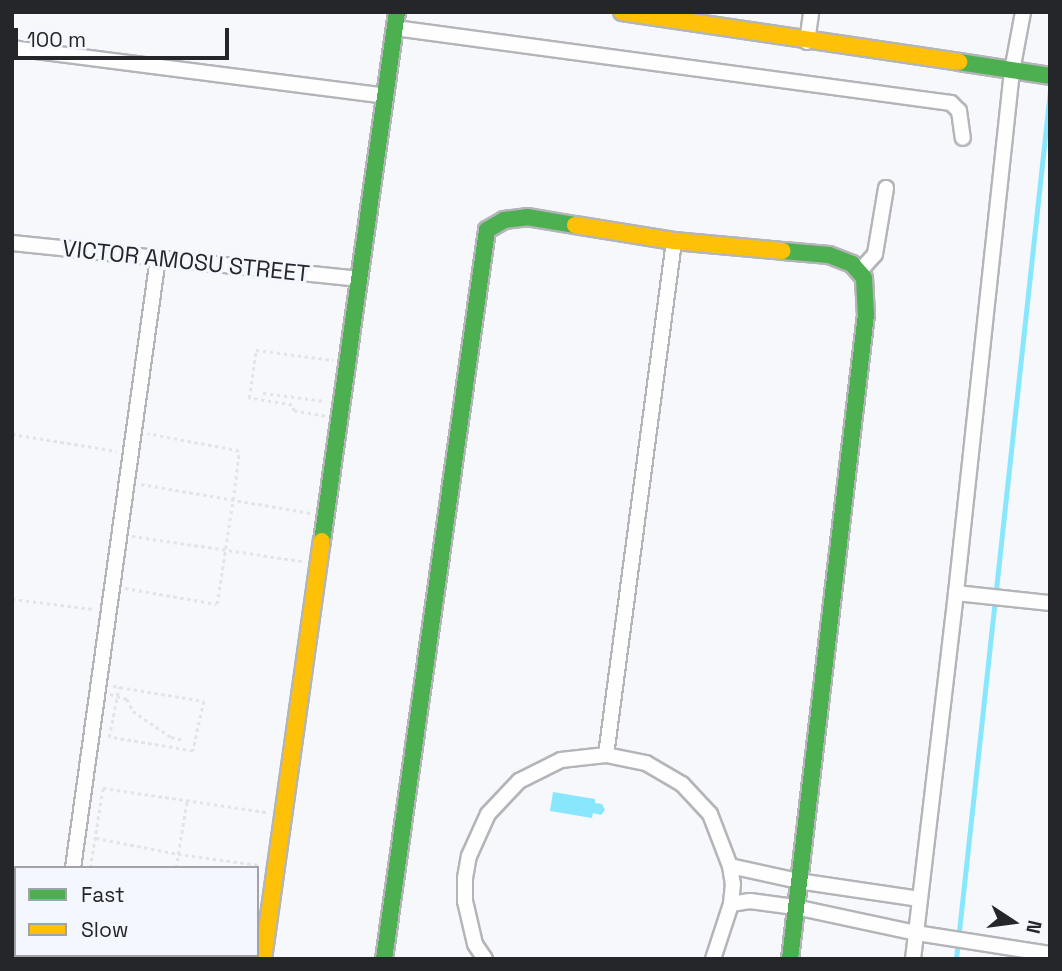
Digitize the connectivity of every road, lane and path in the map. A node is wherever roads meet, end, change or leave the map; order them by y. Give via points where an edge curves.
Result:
1 (622, 12) edge
2 (811, 12) edge
3 (1023, 12) edge
4 (396, 20) edge
5 (807, 42) junction
6 (12, 48) edge
7 (1012, 71) junction
8 (1044, 75) edge
9 (386, 96) junction
10 (963, 138) dead end
11 (886, 188) dead end
12 (674, 241) junction
13 (12, 243) edge
14 (158, 258) junction
15 (859, 272) junction
16 (360, 279) junction
17 (345, 362) dead end
18 (264, 393) dead end
19 (336, 406) junction
20 (146, 426) dead end
21 (12, 434) edge
22 (130, 453) junction
23 (138, 486) dead end
24 (233, 500) junction
25 (318, 514) dead end
26 (129, 533) dead end
27 (224, 550) junction
28 (308, 562) dead end
29 (125, 591) dead end
30 (957, 593) junction
31 (12, 600) edge
32 (1050, 603) edge
33 (108, 610) junction
34 (109, 695) junction
35 (105, 723) dead end
36 (104, 734) dead end
37 (184, 740) dead end
38 (606, 755) junction
39 (187, 801) junction
40 (274, 813) dead end
41 (95, 838) junction
42 (178, 854) junction
43 (73, 866) edge
44 (90, 866) edge
45 (176, 866) edge
46 (266, 866) dead end
47 (730, 866) junction
48 (798, 881) junction
49 (920, 899) junction
50 (731, 904) junction
51 (795, 907) junction
52 (916, 933) junction
53 (1050, 954) edge
54 (263, 959) edge
55 (384, 959) edge
56 (485, 959) edge
57 (713, 959) edge
58 (790, 959) edge
59 (913, 959) edge

1 - 5 street
2 - 5 street
3 - 7 street
4 - 9 street
4 - 10 street via 951,103 959,111
5 - 7 street
6 - 9 street
7 - 8 street
7 - 30 street
9 - 16 street
11 - 15 street via 875,254
12 - 15 street via 829,255 852,264
12 - 38 street
12 - 55 street via 527,217 504,220 487,230
13 - 14 street, VICTOR AMOSU STREET
14 - 16 street, VICTOR AMOSU STREET
14 - 22 street
15 - 48 street via 864,278 866,314
16 - 19 street
17 - 19 path via 256,350 249,398 328,417
18 - 19 path
19 - 54 street
20 - 24 path via 145,433 239,451
21 - 22 path
22 - 33 street
23 - 24 path
24 - 25 path
24 - 27 path
26 - 27 path
27 - 28 path
27 - 29 path via 217,604
30 - 32 street
30 - 49 street
31 - 33 path
33 - 34 street
34 - 34 path via 109,737 193,751 204,701 119,687
34 - 37 path via 127,699 133,711 171,737
34 - 43 street
35 - 36 path
38 - 47 street via 646,763 682,784 710,814
38 - 56 street via 561,760 519,781 488,814 468,856 464,901
39 - 40 path
39 - 41 path via 103,788
39 - 42 path
41 - 42 path
41 - 44 path
42 - 45 path
42 - 46 path
47 - 48 street
47 - 50 street
48 - 49 street
48 - 51 street
49 - 52 street
50 - 51 street via 750,901
50 - 57 street
51 - 52 street
51 - 58 street
52 - 53 street
52 - 59 street

